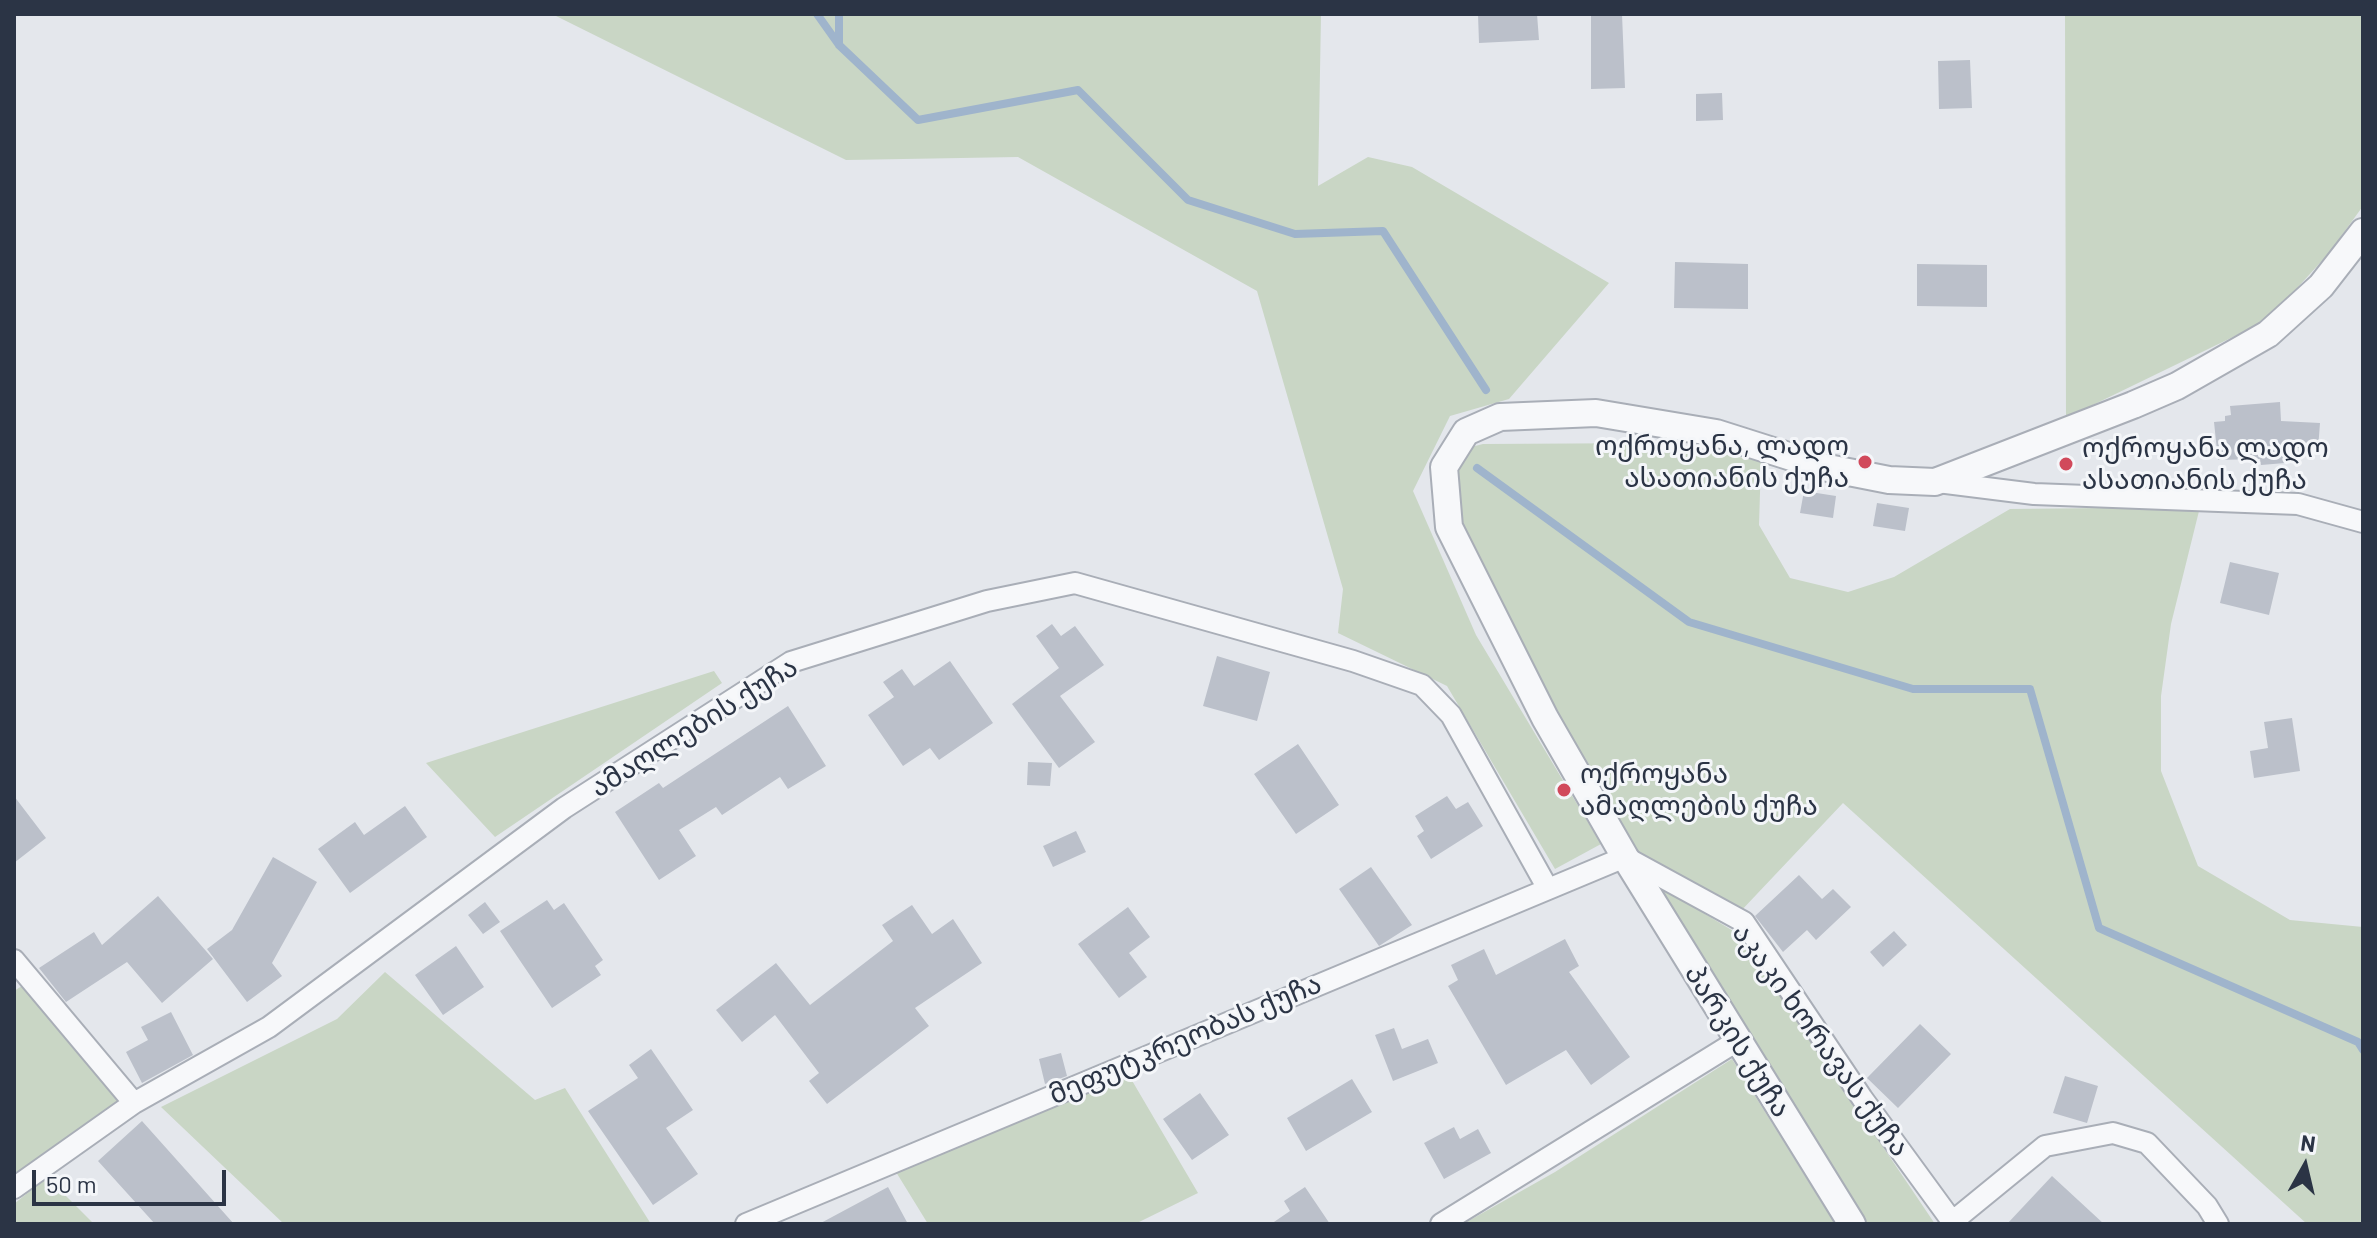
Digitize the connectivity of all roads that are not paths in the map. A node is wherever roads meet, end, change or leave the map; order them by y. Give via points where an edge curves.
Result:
1 (2363, 232) edge
2 (1935, 482) junction
3 (2363, 522) edge
4 (1625, 857) junction
5 (1548, 889) junction
6 (18, 972) edge
7 (1737, 1041) junction
8 (134, 1103) junction
9 (14, 1188) edge
10 (1953, 1223) edge
11 (746, 1224) edge
12 (1441, 1224) edge
13 (1852, 1224) edge
14 (2218, 1224) edge

1 - 2 street via 2321,286 2268,334 2148,399
2 - 3 street via 2034,494 2298,504
2 - 4 street, პარკის ქუჩა via 1889,480 1716,433 1596,413 1500,417 1466,432 1444,467 1449,527 1545,718
4 - 5 street, მეფუტკრეობას ქუჩა
4 - 7 street, პარკის ქუჩა
4 - 10 street, აკაკი ხორავას ქუჩა via 1744,922
5 - 8 street, ამაღლების ქუჩა via 1451,715 1422,685 1075,583 987,601 791,662 564,808 269,1027
5 - 11 street, მეფუტკრეობას ქუჩა
6 - 8 street
7 - 12 street
7 - 13 street, პარკის ქუჩა
8 - 9 street, ამაღლების ქუჩა
10 - 14 street via 2045,1146 2113,1133 2147,1143

